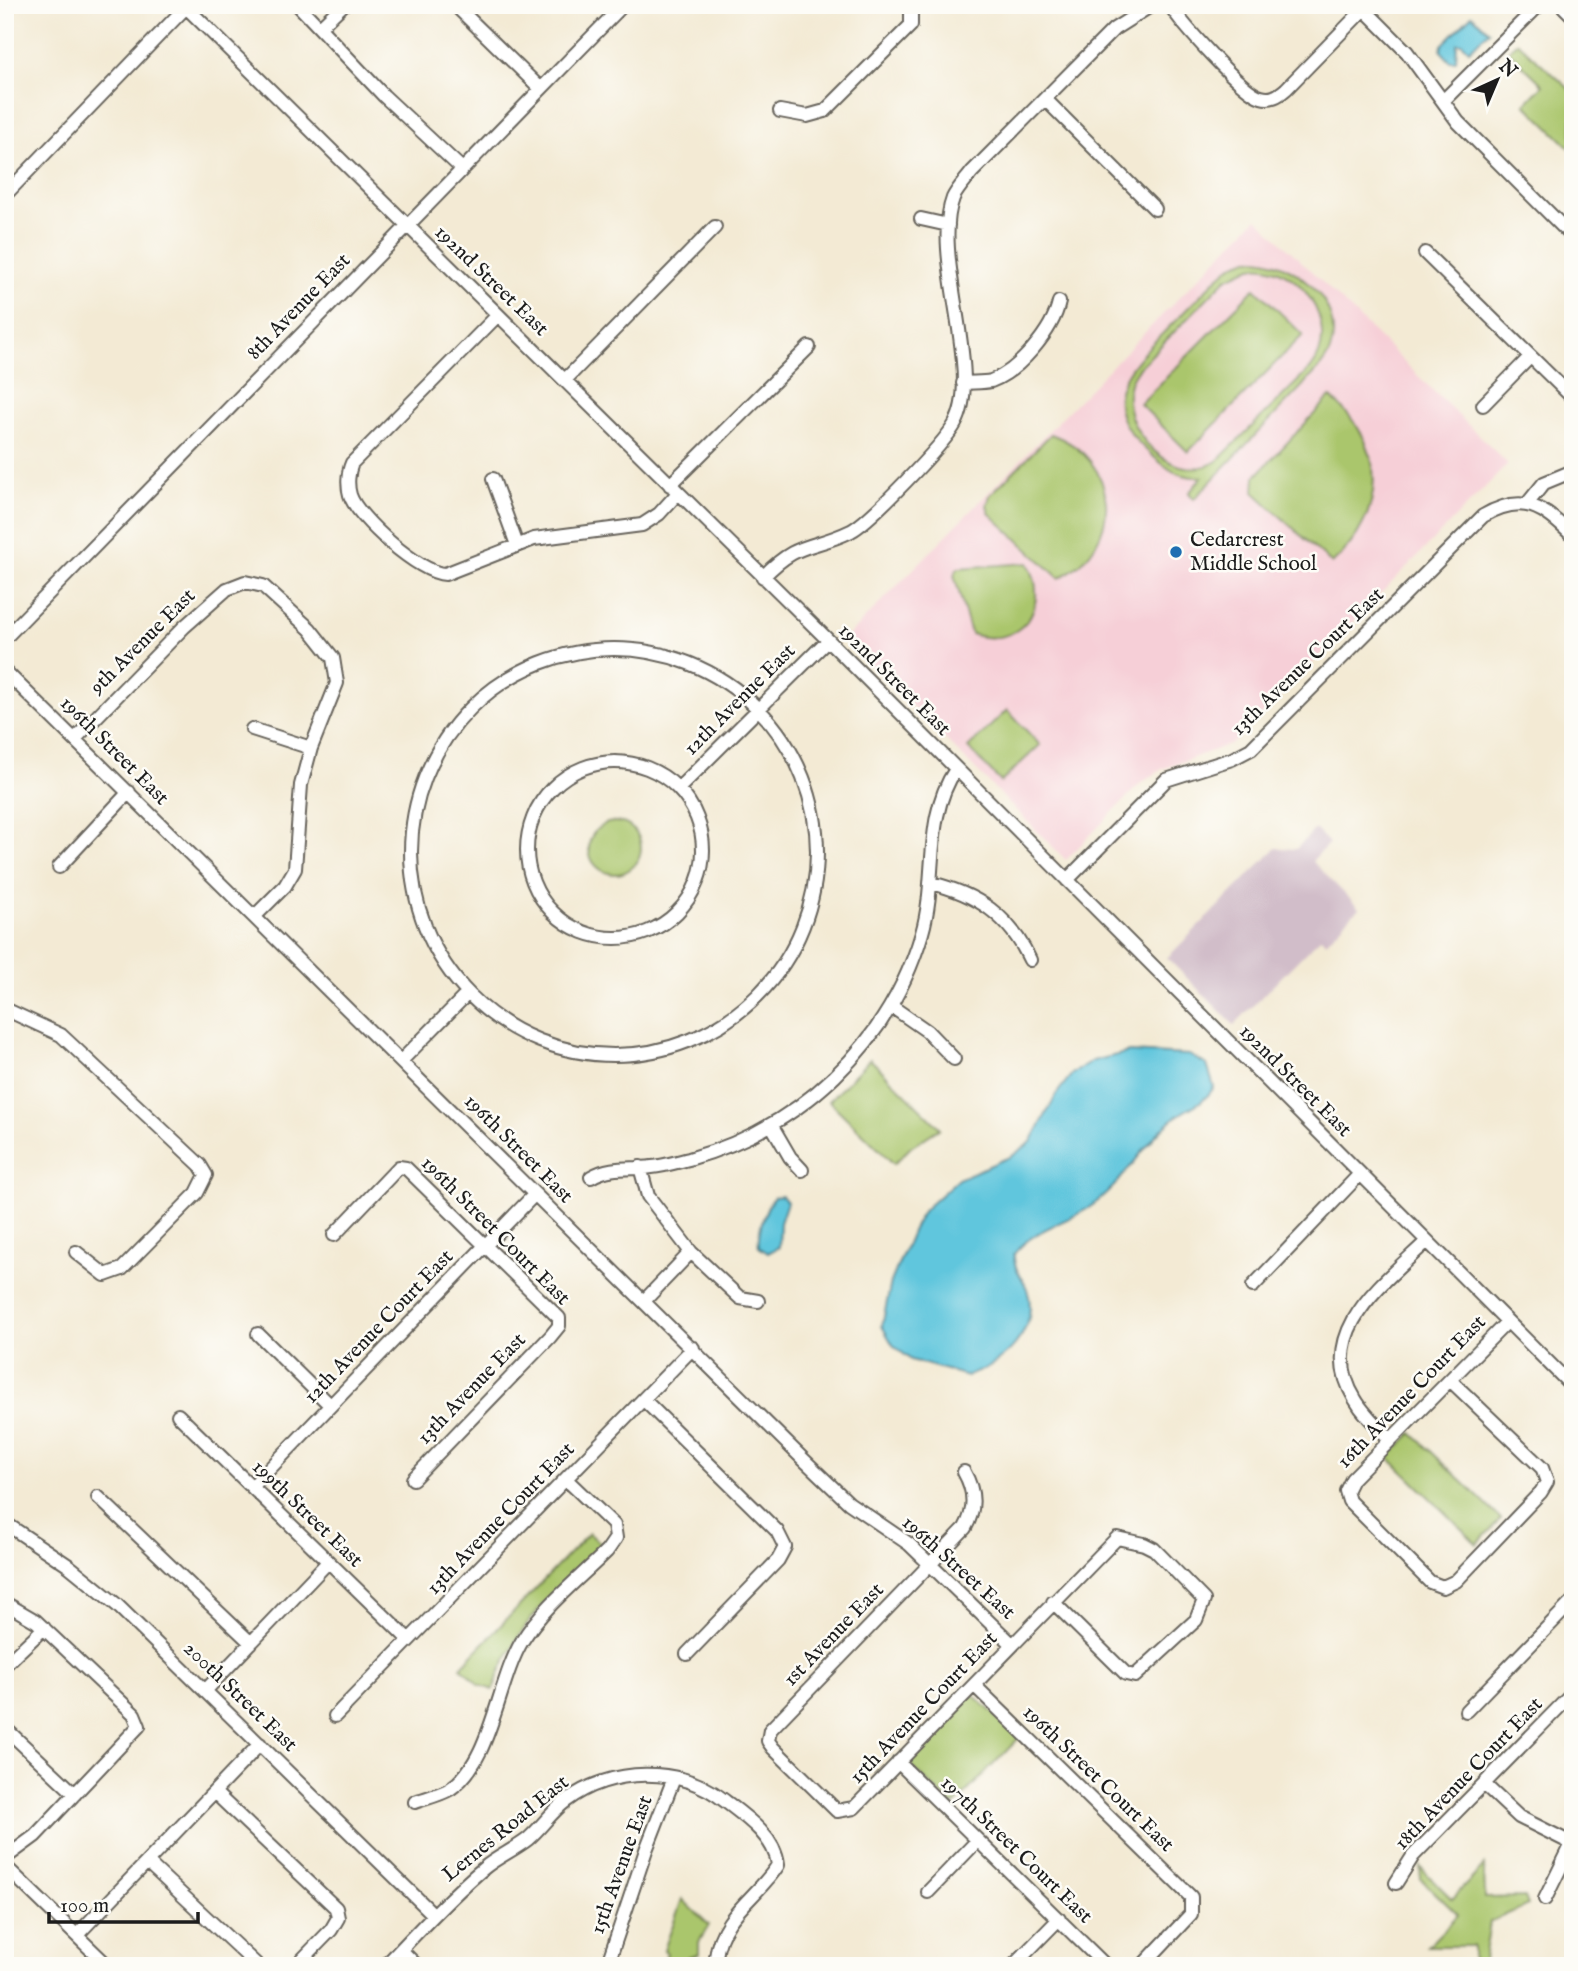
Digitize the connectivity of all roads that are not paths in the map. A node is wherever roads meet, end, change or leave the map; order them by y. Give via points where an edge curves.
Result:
1 (298, 5) edge
2 (343, 5) edge
3 (455, 5) edge
4 (1152, 5) edge
5 (1170, 5) edge
6 (1539, 5) edge
7 (1562, 5) edge
8 (185, 6) edge
9 (622, 6) edge
10 (1362, 7) edge
11 (912, 9) edge
12 (1573, 16) edge
13 (320, 27) junction
14 (540, 88) junction
15 (1045, 99) junction
16 (1443, 101) junction
17 (779, 111) dead end
18 (461, 168) junction
19 (5, 195) edge
20 (1154, 209) dead end
21 (921, 219) dead end
22 (406, 225) junction
23 (948, 225) junction
24 (715, 227) dead end
25 (1572, 235) edge
26 (1425, 253) dead end
27 (1059, 302) dead end
28 (498, 315) junction
29 (809, 347) dead end
30 (1530, 357) junction
31 (565, 380) junction
32 (963, 383) junction
33 (1573, 398) edge
34 (1483, 405) dead end
35 (1573, 471) edge
36 (493, 479) dead end
37 (674, 489) junction
38 (1527, 504) junction
39 (1573, 536) edge
40 (517, 545) junction
41 (763, 577) junction
42 (5, 638) edge
43 (828, 640) junction
44 (5, 671) edge
45 (758, 708) junction
46 (252, 729) dead end
47 (75, 738) junction
48 (311, 748) junction
49 (956, 769) junction
50 (679, 788) junction
51 (129, 792) junction
52 (59, 867) dead end
53 (1067, 880) junction
54 (932, 883) junction
55 (255, 916) junction
56 (1030, 960) dead end
57 (468, 993) junction
58 (891, 1006) junction
59 (5, 1009) edge
60 (954, 1059) dead end
61 (401, 1061) junction
62 (772, 1126) junction
63 (640, 1167) junction
64 (802, 1170) dead end
65 (1360, 1174) junction
66 (591, 1177) dead end
67 (535, 1194) junction
68 (334, 1235) dead end
69 (1427, 1241) junction
70 (486, 1244) junction
71 (76, 1252) dead end
72 (691, 1252) junction
73 (1253, 1286) dead end
74 (644, 1301) junction
75 (758, 1301) dead end
76 (1507, 1322) junction
77 (559, 1326) joint
78 (258, 1334) dead end
79 (693, 1348) junction
80 (1450, 1380) junction
81 (1573, 1387) edge
82 (644, 1400) junction
83 (330, 1405) junction
84 (178, 1415) dead end
85 (1391, 1440) junction
86 (964, 1472) dead end
87 (412, 1479) dead end
88 (567, 1480) junction
89 (252, 1487) junction
90 (98, 1497) dead end
91 (5, 1523) edge
92 (328, 1562) junction
93 (930, 1564) junction
94 (1573, 1601) edge
95 (5, 1602) edge
96 (1053, 1602) junction
97 (44, 1628) junction
98 (409, 1640) junction
99 (251, 1643) junction
100 (1012, 1644) junction
101 (687, 1654) dead end
102 (5, 1665) edge
103 (974, 1685) junction
104 (205, 1691) junction
105 (1573, 1693) edge
106 (1466, 1711) dead end
107 (335, 1716) dead end
108 (5, 1728) edge
109 (260, 1744) junction
110 (898, 1762) junction
111 (674, 1778) junction
112 (1484, 1784) junction
113 (214, 1792) junction
114 (75, 1794) junction
115 (415, 1802) dead end
116 (842, 1811) joint
117 (977, 1841) junction
118 (1572, 1844) edge
119 (5, 1858) edge
120 (146, 1862) junction
121 (5, 1867) edge
122 (1396, 1883) dead end
123 (928, 1892) dead end
124 (1545, 1899) dead end
125 (434, 1915) junction
126 (1059, 1919) junction
127 (77, 1935) junction
128 (401, 1950) junction
129 (719, 1961) edge
130 (108, 1966) edge
131 (258, 1966) edge
132 (296, 1966) edge
133 (385, 1966) edge
134 (417, 1966) edge
135 (607, 1966) edge
136 (1013, 1966) edge
137 (1106, 1966) edge
138 (1142, 1966) edge

1 - 13 street
2 - 13 street
3 - 14 street
4 - 15 street via 1114,29
5 - 10 street via 1192,34 1249,90 1266,98 1286,89
6 - 16 street
7 - 12 street
8 - 19 street
8 - 22 street, 192nd Street East
9 - 14 street, 8th Avenue East
10 - 16 street via 1407,52
11 - 17 street via 911,25 825,111 807,116
13 - 18 street via 384,96
14 - 18 street, 8th Avenue East
15 - 20 street
15 - 23 street via 955,194
16 - 25 street via 1458,122
18 - 22 street, 8th Avenue East
21 - 23 street
22 - 28 street, 192nd Street East
22 - 42 street, 8th Avenue East
23 - 32 street
24 - 31 street
26 - 30 street
27 - 32 street via 1045,335 1010,369 989,381
28 - 31 street, 192nd Street East
28 - 40 street via 358,455 349,469 348,482 355,504 369,520 426,570 437,574 456,571
29 - 37 street
30 - 33 street
30 - 34 street
31 - 37 street, 192nd Street East
32 - 41 street via 964,403 955,425 869,518 849,532 792,551
35 - 38 street via 1544,483
36 - 40 street
37 - 40 street via 659,514 642,525 568,533
37 - 41 street, 192nd Street East
38 - 39 street via 1547,513
38 - 53 street, 13th Avenue Court East via 1503,506 1483,516 1251,749 1232,760 1166,780
41 - 43 street, 192nd Street East
43 - 45 street, 12th Avenue East
43 - 49 street, 192nd Street East
44 - 47 street, 196th Street East
45 - 50 street, 12th Avenue East
45 - 57 street via 701,668 633,649 586,650 551,658 519,671 480,698 449,733 431,764 418,796 411,843 414,890 425,924 440,956
45 - 57 street via 800,769 818,841 814,890 804,925 788,959 757,997 696,1038 624,1055 575,1051 528,1036
46 - 48 street
47 - 48 street, 9th Avenue East via 216,597 245,582 262,586 275,596 325,644 333,658 337,677 334,697
47 - 51 street, 196th Street East
48 - 55 street via 298,812 295,869
49 - 53 street, 192nd Street East
49 - 54 street via 939,799
50 - 50 street via 644,766 616,761 589,765 553,786 531,821 527,848 536,889 552,912 587,934 614,938 655,929 677,913 694,891 704,851 695,811
51 - 52 street
51 - 55 street, 196th Street East
53 - 65 street, 192nd Street East
54 - 56 street via 975,897 992,909 1021,940
54 - 58 street via 922,934
55 - 61 street, 196th Street East
57 - 61 street
58 - 60 street
58 - 62 street via 837,1075
59 - 71 street via 61,1035 206,1175 197,1193 122,1269 105,1275
61 - 67 street, 196th Street East
62 - 63 street via 688,1159
62 - 64 street
63 - 66 street via 612,1168
63 - 72 street via 648,1196
65 - 69 street, 192nd Street East
65 - 73 street
67 - 70 street, 12th Avenue Court East
67 - 74 street, 196th Street East
68 - 70 street, 196th Street Court East via 399,1167 412,1172
69 - 76 street, 192nd Street East
69 - 85 street via 1353,1318 1346,1336 1343,1359 1353,1398
70 - 77 street, 196th Street Court East via 557,1314
70 - 83 street, 12th Avenue Court East
72 - 74 street
72 - 75 street via 740,1298
74 - 79 street, 196th Street East
76 - 80 street, 16th Avenue Court East
76 - 81 street, 192nd Street East
77 - 87 street, 13th Avenue East
78 - 83 street
79 - 82 street, 13th Avenue Court East
79 - 93 street, 196th Street East via 849,1503
80 - 85 street, 16th Avenue Court East
80 - 85 street, 16th Avenue Court East via 1542,1468 1547,1482 1456,1581 1443,1587 1430,1581 1349,1502 1346,1491 1352,1479
82 - 88 street, 13th Avenue Court East
82 - 101 street via 777,1531 785,1547 778,1560
83 - 89 street, 12th Avenue Court East
84 - 89 street, 199th Street East
86 - 93 street via 973,1495 971,1516
88 - 98 street, 13th Avenue Court East
88 - 115 street via 617,1532 607,1551 524,1639 511,1662 484,1742 467,1772 450,1788
89 - 92 street, 199th Street East
90 - 99 street
91 - 104 street, 200th Street East via 97,1588
92 - 98 street, 199th Street East
92 - 99 street
93 - 100 street, 196th Street East
93 - 116 street, 1st Avenue East via 768,1734 773,1748 830,1806
94 - 106 street
95 - 97 street
96 - 96 street, 15th Avenue Court East via 1126,1674 1135,1676 1196,1620 1203,1604 1201,1595 1154,1549 1120,1538
96 - 100 street, 15th Avenue Court East
97 - 102 street
97 - 114 street via 134,1714 139,1726
98 - 107 street, 13th Avenue Court East
99 - 104 street
100 - 103 street, 15th Avenue Court East
103 - 110 street, 15th Avenue Court East
103 - 138 street, 196th Street Court East via 1187,1893 1191,1914
104 - 109 street, 200th Street East
105 - 112 street, 18th Avenue Court East
108 - 114 street
109 - 113 street
109 - 125 street, 200th Street East
110 - 116 street, 15th Avenue Court East via 854,1808
110 - 117 street, 197th Street Court East
111 - 125 street, Lernes Road East via 638,1775 593,1785 486,1866
111 - 129 street, Lernes Road East via 710,1792 738,1811 773,1846 778,1865 731,1918 718,1943
111 - 135 street, 15th Avenue East
112 - 118 street via 1519,1817
112 - 122 street, 18th Avenue Court East via 1413,1856
113 - 120 street
113 - 132 street via 336,1908 338,1918 331,1930
114 - 119 street via 22,1848
117 - 123 street
117 - 126 street, 197th Street Court East
118 - 124 street
120 - 127 street
120 - 131 street
121 - 127 street
125 - 128 street, Lernes Road East
126 - 136 street
126 - 137 street, 197th Street Court East
127 - 130 street
128 - 133 street, Lernes Road East
128 - 134 street

